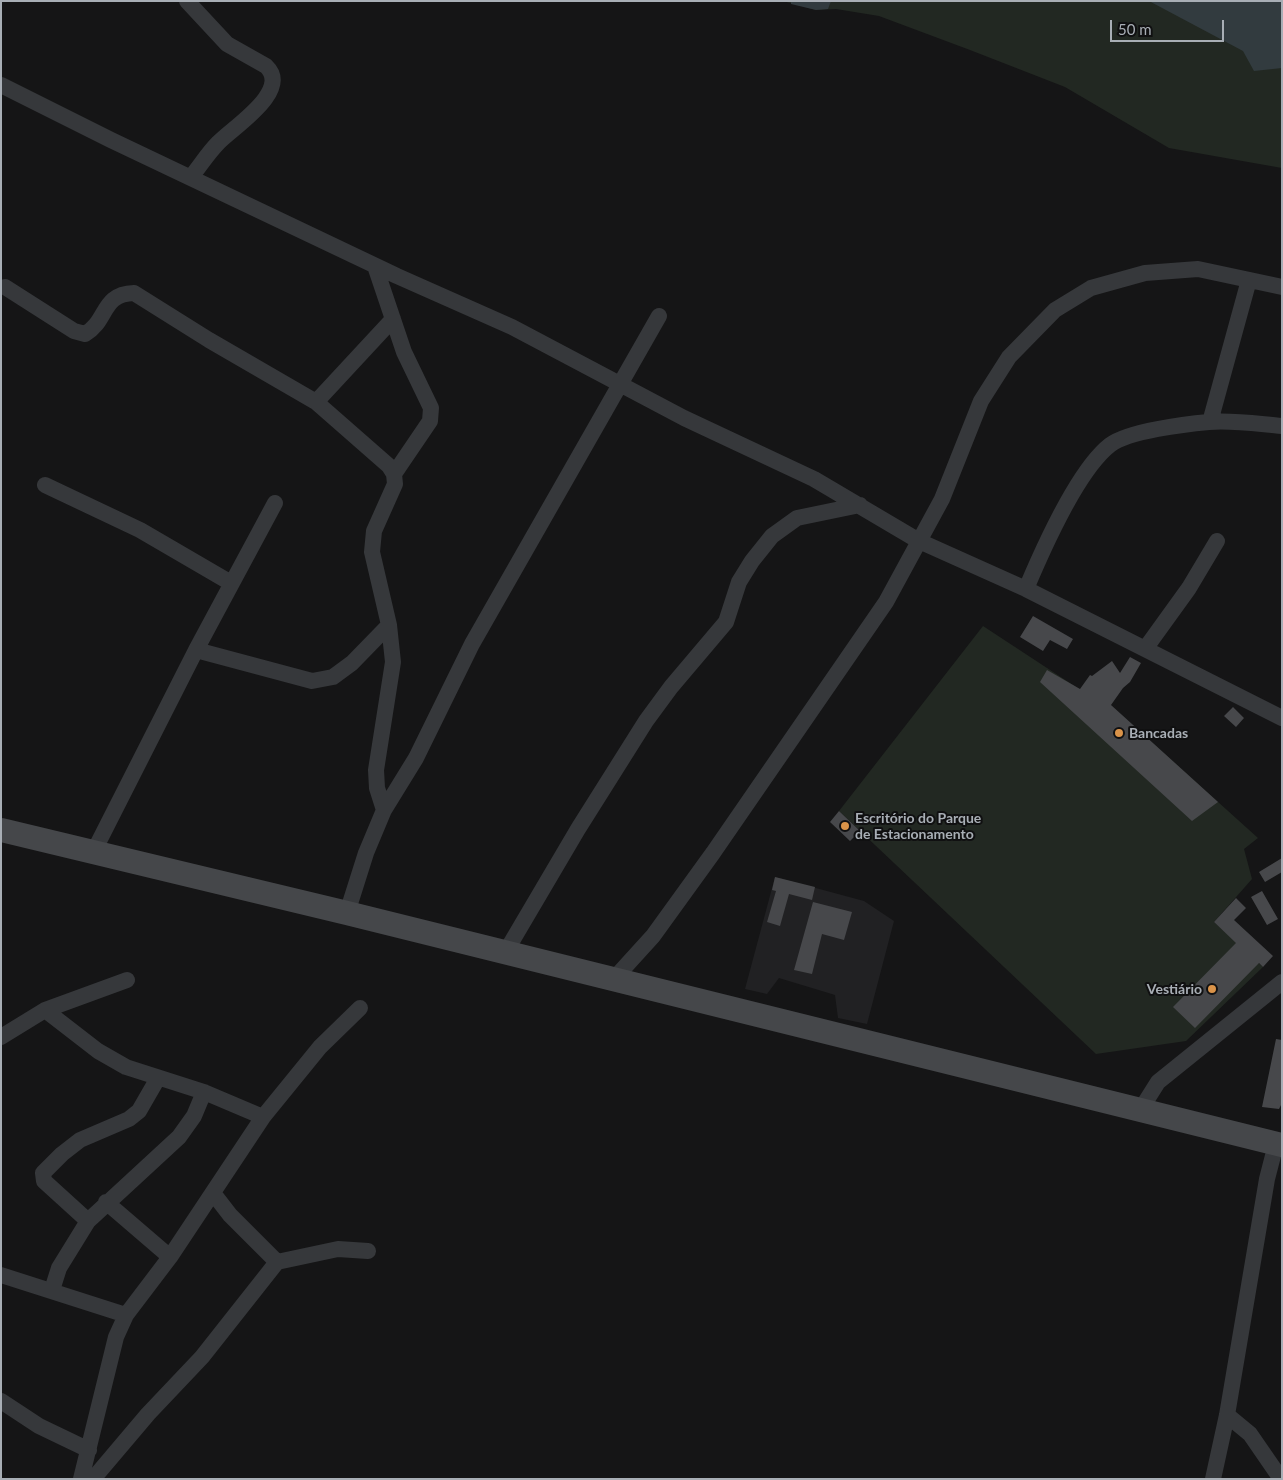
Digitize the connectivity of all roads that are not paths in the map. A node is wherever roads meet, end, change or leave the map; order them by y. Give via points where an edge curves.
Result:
1 (187, 1) edge
2 (1, 85) edge
3 (191, 177) junction
4 (374, 266) junction
5 (1248, 280) junction
6 (5, 287) dead end
7 (1282, 287) edge
8 (659, 316) dead end
9 (393, 319) junction
10 (618, 384) junction
11 (316, 402) junction
12 (1210, 422) junction
13 (1282, 426) edge
14 (394, 474) junction
15 (45, 485) dead end
16 (275, 503) dead end
17 (860, 505) junction
18 (919, 541) junction
19 (1217, 541) dead end
20 (231, 584) junction
21 (1026, 589) junction
22 (389, 625) junction
23 (1145, 649) junction
24 (196, 650) junction
25 (1282, 718) edge
26 (384, 810) junction
27 (1, 830) edge
28 (94, 853) junction
29 (347, 913) junction
30 (505, 953) junction
31 (127, 980) dead end
32 (613, 980) junction
33 (1282, 982) edge
34 (360, 1008) dead end
35 (45, 1010) junction
36 (1, 1037) edge
37 (158, 1078) junction
38 (204, 1092) junction
39 (1141, 1109) junction
40 (263, 1117) junction
41 (1279, 1144) edge
42 (1274, 1182) edge
43 (213, 1192) junction
44 (106, 1202) junction
45 (88, 1221) junction
46 (368, 1251) dead end
47 (170, 1257) junction
48 (277, 1262) junction
49 (1, 1275) edge
50 (52, 1290) junction
51 (126, 1315) junction
52 (1, 1401) edge
53 (1227, 1415) junction
54 (89, 1450) junction
55 (81, 1479) edge
56 (93, 1479) edge
57 (1213, 1479) edge
58 (1281, 1479) edge

1 - 3 street via 227,44 266,66 273,79 267,97 218,144
2 - 3 street
3 - 4 street
4 - 9 street
4 - 10 street via 512,327
5 - 7 street
5 - 12 street
5 - 18 street via 1198,269 1145,273 1091,288 1055,310 1008,358 981,402 942,499
6 - 11 street via 74,331 85,334 92,330 112,300 122,293 134,292
8 - 10 street
9 - 11 street
9 - 14 street via 404,352 431,408 430,421
10 - 17 street via 814,479
10 - 26 street via 584,450 472,644 416,758
11 - 14 street
12 - 13 street
12 - 21 street via 1134,434 1111,444 1075,491
14 - 22 street via 394,484 374,531 372,552
15 - 20 street via 140,530
16 - 20 street
17 - 18 street
17 - 30 street via 796,518 772,536 752,561 739,582 726,622 646,721
18 - 21 street
18 - 32 street via 886,602 841,671 652,936
19 - 23 street via 1189,588
20 - 24 street
21 - 23 street
22 - 24 street via 352,663 333,677 312,681
22 - 26 street via 393,662 376,770 377,788
23 - 25 street
24 - 28 street
26 - 29 street
27 - 28 main road
28 - 29 main road
29 - 30 main road
30 - 32 main road
31 - 35 street
32 - 39 main road
33 - 39 street via 1158,1082
34 - 40 street via 320,1047
35 - 36 street
35 - 37 street via 98,1051 126,1067
37 - 38 street
37 - 45 street via 139,1111 80,1140 43,1172 44,1181
38 - 40 street
38 - 44 street via 194,1116 179,1138
39 - 41 main road
40 - 43 street
41 - 42 street
42 - 53 street
43 - 47 street
43 - 48 street via 237,1222
44 - 45 street
44 - 47 street
45 - 50 street via 59,1268
46 - 48 street via 338,1249
47 - 51 street
48 - 56 street via 202,1357
49 - 50 street
50 - 51 street
51 - 54 street via 116,1337
52 - 54 street via 39,1426
53 - 57 street
53 - 58 street via 1250,1434
54 - 55 street

